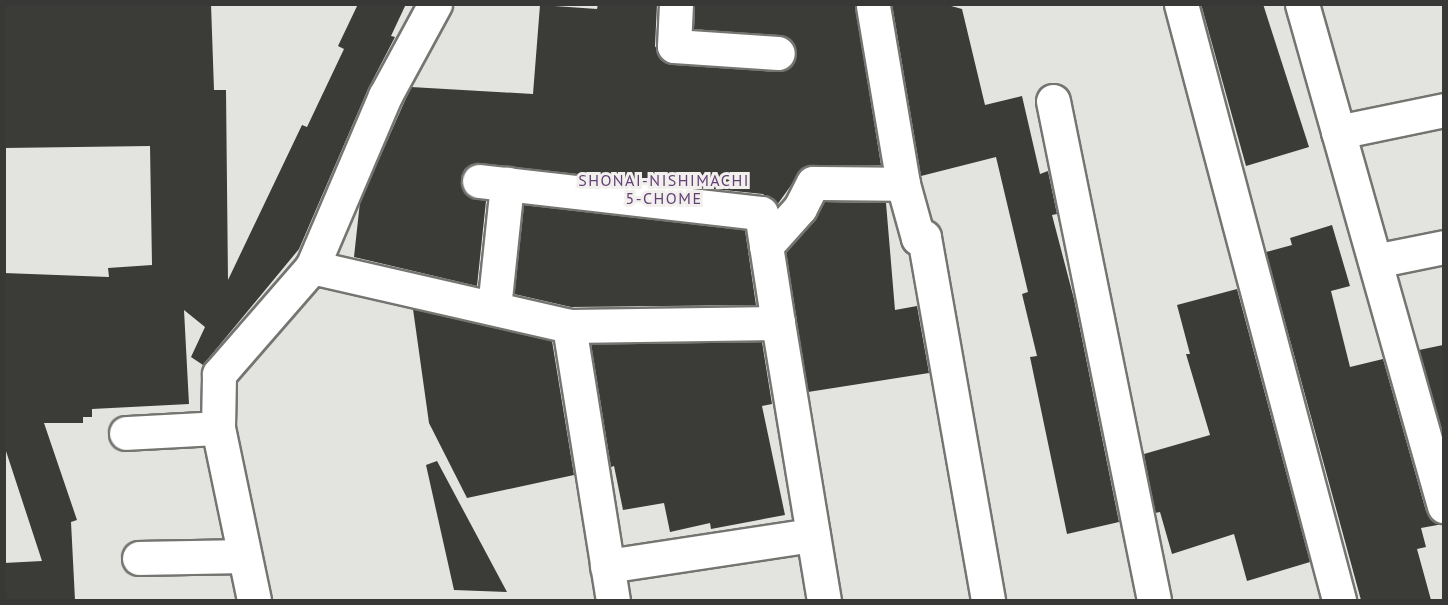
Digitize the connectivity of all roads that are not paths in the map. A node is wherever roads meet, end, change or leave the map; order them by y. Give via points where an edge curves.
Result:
1 (435, 4) edge
2 (676, 4) edge
3 (1181, 4) edge
4 (1302, 4) edge
5 (873, 6) dead end
6 (778, 53) dead end
7 (1053, 101) dead end
8 (1443, 110) edge
9 (1338, 132) junction
10 (903, 184) junction
11 (766, 246) junction
12 (1443, 247) edge
13 (1375, 261) junction
14 (312, 267) junction
15 (494, 308) junction
16 (778, 323) junction
17 (569, 326) junction
18 (218, 428) junction
19 (126, 433) dead end
20 (1443, 507) edge
21 (813, 535) junction
22 (244, 556) junction
23 (139, 558) dead end
24 (607, 566) junction
25 (254, 600) edge
26 (613, 600) edge
27 (824, 600) edge
28 (988, 600) edge
29 (1154, 600) edge
30 (1339, 600) edge

1 - 14 street via 385,96
2 - 6 street via 674,46
3 - 30 street
4 - 9 street
5 - 10 street
7 - 29 street
8 - 9 street
9 - 13 street
10 - 11 street via 813,183 800,208
10 - 28 street via 918,238 924,237
11 - 15 street via 761,213 493,182
11 - 16 street
12 - 13 street
13 - 20 street
14 - 15 street
14 - 18 street via 219,374
15 - 17 street
16 - 17 street
16 - 21 street
17 - 24 street
18 - 19 street
18 - 22 street
21 - 24 street
21 - 27 street
22 - 23 street
22 - 25 street
24 - 26 street

